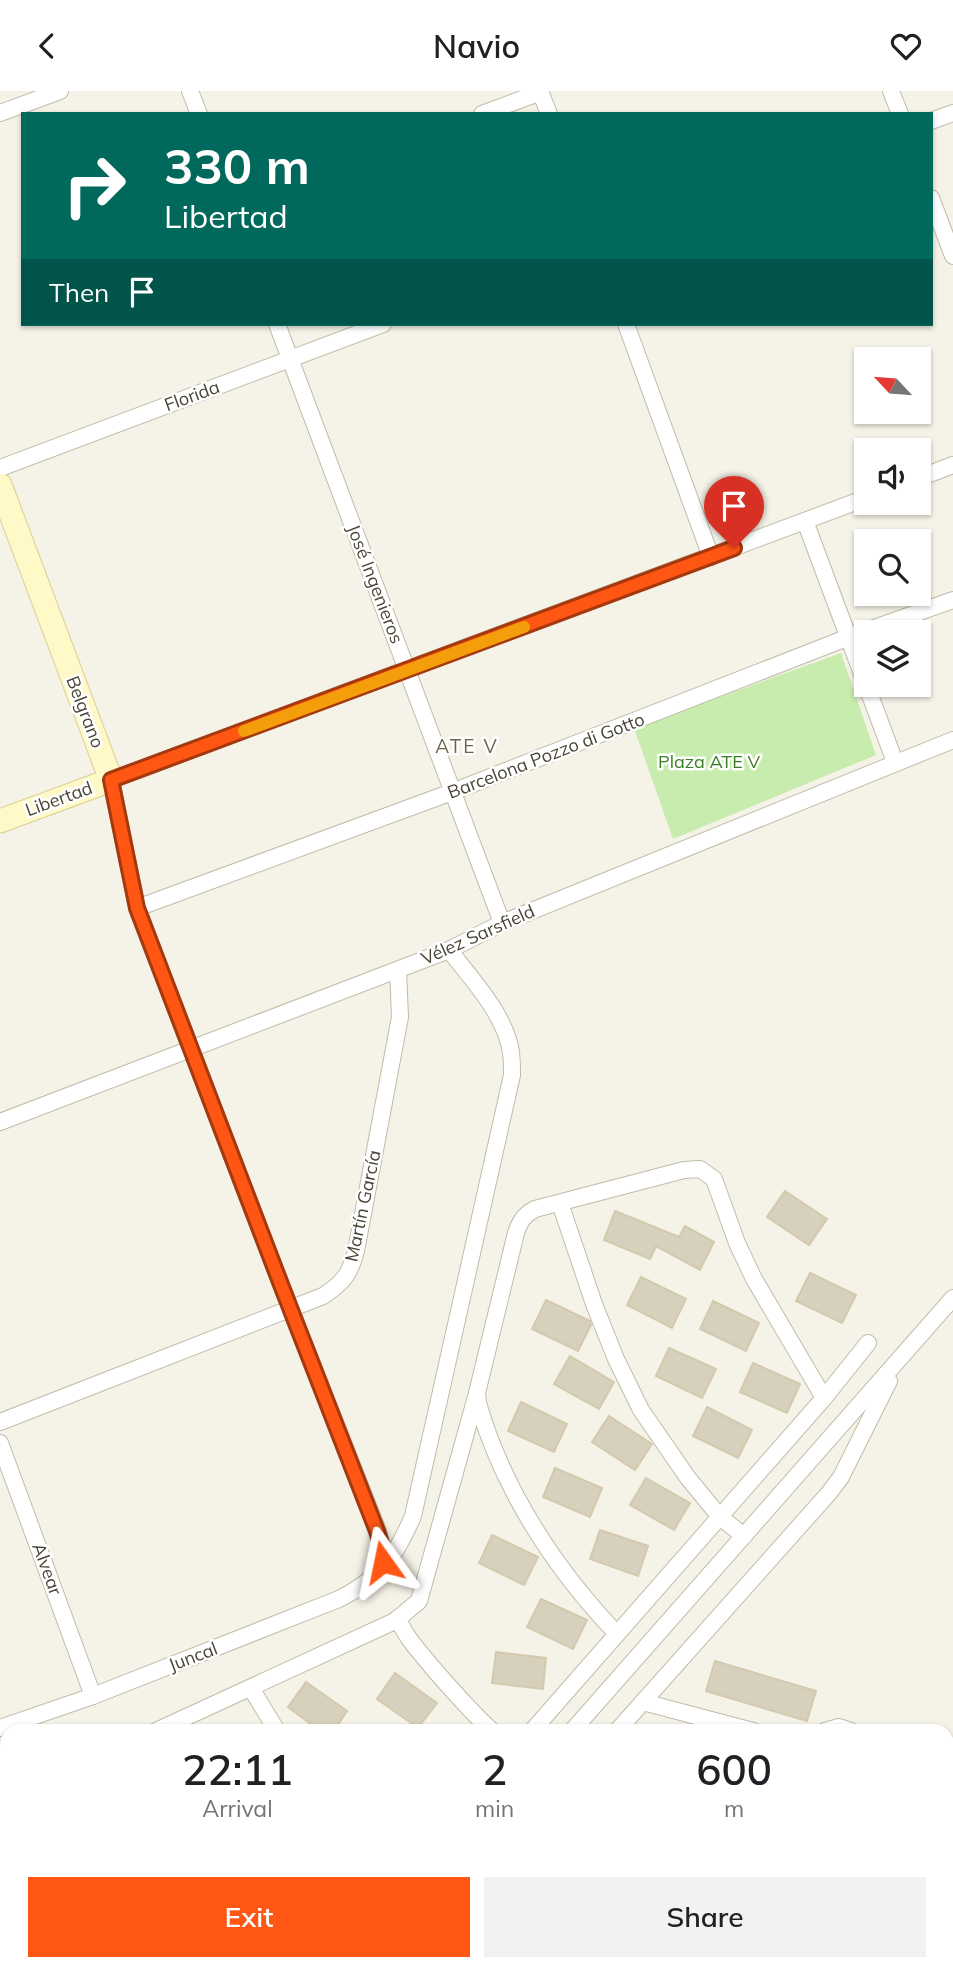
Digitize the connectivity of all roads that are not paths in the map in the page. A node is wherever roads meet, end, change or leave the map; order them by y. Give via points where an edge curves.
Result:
1 (60, 91) edge
2 (191, 91) edge
3 (891, 91) edge
4 (541, 92) edge
5 (198, 112) edge
6 (487, 112) edge
7 (548, 112) edge
8 (899, 112) edge
9 (0, 113) edge
10 (953, 113) edge
11 (933, 120) edge
12 (933, 203) edge
13 (953, 256) edge
14 (278, 326) edge
15 (378, 326) edge
16 (627, 326) edge
17 (290, 360) junction
18 (953, 465) edge
19 (0, 468) edge
20 (931, 473) edge
21 (0, 485) edge
22 (854, 502) edge
23 (804, 521) junction
24 (711, 557) junction
25 (953, 600) edge
26 (849, 637) junction
27 (408, 670) junction
28 (953, 740) edge
29 (895, 762) junction
30 (111, 780) junction
31 (452, 792) junction
32 (0, 821) edge
33 (137, 908) junction
34 (502, 923) junction
35 (449, 950) junction
36 (398, 969) junction
37 (191, 1048) junction
38 (0, 1122) edge
39 (560, 1203) junction
40 (953, 1298) edge
41 (290, 1308) junction
42 (868, 1343) dead end
43 (898, 1362) junction
44 (477, 1393) junction
45 (824, 1398) junction
46 (0, 1422) edge
47 (0, 1443) edge
48 (720, 1517) junction
49 (744, 1536) junction
50 (379, 1571) junction
51 (398, 1618) junction
52 (617, 1634) junction
53 (251, 1688) junction
54 (93, 1696) junction
55 (643, 1702) junction
56 (12, 1724) edge
57 (171, 1724) edge
58 (273, 1724) edge
59 (485, 1724) edge
60 (538, 1724) edge
61 (578, 1724) edge
62 (623, 1724) edge
63 (726, 1724) edge

1 - 9 street
2 - 5 street
3 - 8 street
4 - 6 street
4 - 7 street
10 - 11 street
12 - 13 street
14 - 17 street, José Ingenieros
15 - 17 street, Florida
16 - 24 street
17 - 19 street, Florida
17 - 27 street, José Ingenieros
18 - 20 street
21 - 30 main road, Belgrano
22 - 23 street, Libertad
23 - 24 street, Libertad
23 - 26 street
24 - 27 street, Libertad
25 - 26 street, Barcelona Pozzo di Gotto
26 - 29 street
26 - 31 street, Barcelona Pozzo di Gotto
27 - 30 street, Libertad
27 - 31 street, José Ingenieros
28 - 29 street, Vélez Sarsfield
29 - 34 street, Vélez Sarsfield
30 - 32 main road, Libertad
30 - 33 street, Belgrano
31 - 33 street, Barcelona Pozzo di Gotto
31 - 34 street, José Ingenieros
33 - 37 street, Belgrano
34 - 35 street, Vélez Sarsfield
35 - 36 street, Vélez Sarsfield
35 - 50 street, Juncal via 486,998 506,1034 512,1075 413,1516 400,1546
36 - 37 street, Vélez Sarsfield
36 - 41 street, Martín García via 400,1017 352,1266 340,1285
37 - 38 street, Vélez Sarsfield
37 - 41 street, Belgrano
39 - 44 street via 526,1213 519,1222
39 - 45 street via 684,1170 700,1169 714,1179 754,1279
39 - 48 street via 598,1315 641,1410
40 - 43 street
41 - 46 street, Martín García
41 - 50 street, Belgrano via 377,1531 384,1556
42 - 45 street
43 - 49 street
43 - 55 street via 829,1493
44 - 51 street via 419,1601
44 - 52 street via 502,1465 533,1526 565,1575
45 - 48 street
47 - 54 street, Alvear
48 - 49 street
48 - 52 street
49 - 61 street
50 - 54 street, Juncal via 339,1599
51 - 53 street
51 - 59 street via 428,1663
52 - 60 street
53 - 57 street
53 - 58 street
54 - 56 street, Juncal
55 - 62 street
55 - 63 street

